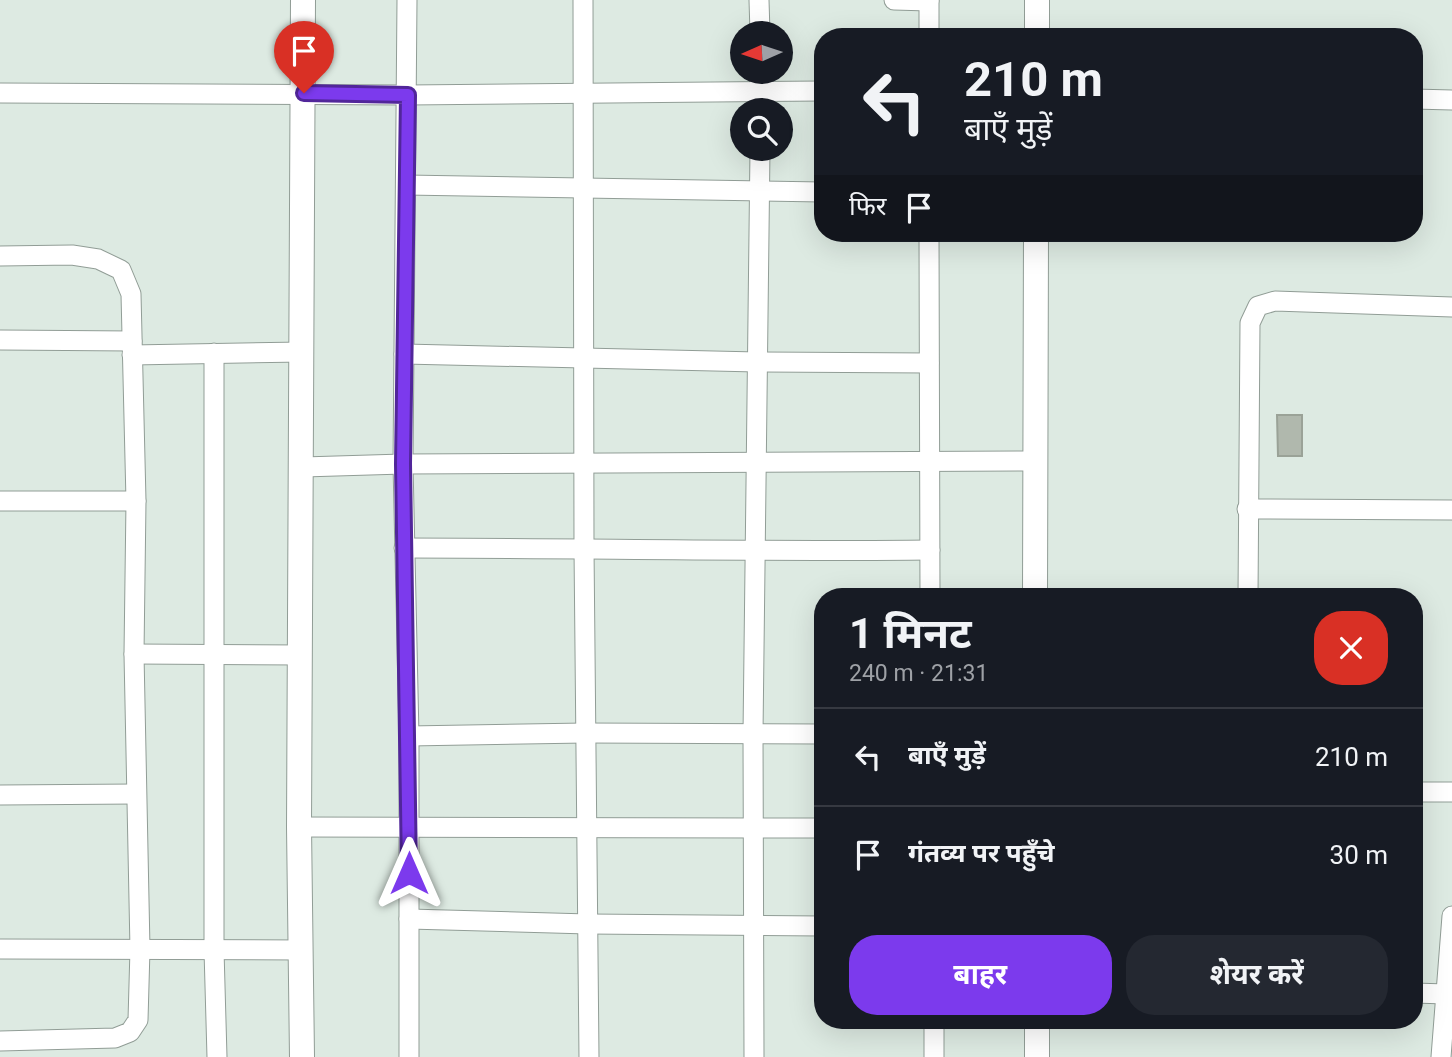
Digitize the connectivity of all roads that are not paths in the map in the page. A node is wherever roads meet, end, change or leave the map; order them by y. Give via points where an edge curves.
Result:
1 (303, 0) edge
2 (407, 0) edge
3 (583, 0) edge
4 (760, 0) edge
5 (894, 0) edge
6 (1037, 0) edge
7 (929, 1) edge
8 (760, 21) edge
9 (929, 28) edge
10 (1037, 28) edge
11 (760, 91) edge
12 (814, 91) edge
13 (0, 93) edge
14 (304, 93) junction
15 (582, 94) junction
16 (408, 95) junction
17 (1423, 99) edge
18 (1452, 100) edge
19 (760, 161) edge
20 (406, 185) junction
21 (582, 186) junction
22 (759, 192) junction
23 (814, 192) edge
24 (929, 242) edge
25 (1036, 242) edge
26 (0, 256) edge
27 (1452, 307) edge
28 (0, 340) edge
29 (132, 348) junction
30 (303, 352) junction
31 (214, 353) junction
32 (404, 354) junction
33 (585, 357) junction
34 (757, 362) junction
35 (929, 363) junction
36 (1034, 461) junction
37 (757, 462) junction
38 (584, 463) junction
39 (929, 463) junction
40 (403, 464) junction
41 (303, 467) junction
42 (0, 500) edge
43 (136, 501) junction
44 (1247, 509) junction
45 (1452, 510) edge
46 (404, 548) junction
47 (584, 548) junction
48 (930, 550) junction
49 (755, 552) junction
50 (930, 588) edge
51 (1035, 588) edge
52 (1248, 588) edge
53 (134, 654) junction
54 (214, 654) junction
55 (301, 655) junction
56 (585, 733) junction
57 (753, 734) junction
58 (814, 734) edge
59 (409, 736) junction
60 (1423, 792) edge
61 (1452, 792) edge
62 (136, 794) junction
63 (0, 795) edge
64 (299, 827) junction
65 (409, 828) junction
66 (587, 828) junction
67 (753, 828) junction
68 (814, 828) edge
69 (1452, 916) edge
70 (409, 919) junction
71 (588, 924) junction
72 (754, 926) junction
73 (814, 926) edge
74 (0, 949) edge
75 (140, 949) junction
76 (214, 950) junction
77 (302, 950) junction
78 (1423, 993) edge
79 (1446, 994) junction
80 (934, 1029) edge
81 (1037, 1029) edge
82 (0, 1041) edge
83 (217, 1057) edge
84 (302, 1057) edge
85 (409, 1057) edge
86 (589, 1057) edge
87 (754, 1057) edge
88 (934, 1057) edge
89 (1037, 1057) edge
90 (1441, 1057) edge

1 - 14 street
2 - 16 street
3 - 15 street
4 - 8 street
5 - 7 street
6 - 10 street
7 - 9 street
11 - 12 street
11 - 15 street
13 - 14 street
14 - 16 street
14 - 30 street
15 - 16 street
15 - 21 street
16 - 20 street
17 - 18 street
19 - 22 street
20 - 21 street
20 - 32 street
21 - 22 street
21 - 33 street
22 - 23 street
22 - 34 street
24 - 35 street
25 - 36 street
26 - 29 street via 72,255 98,259 121,270 131,294
27 - 44 street via 1275,301 1258,306 1250,323
28 - 29 street
29 - 31 street
29 - 43 street
30 - 31 street
30 - 41 street
31 - 54 street
32 - 33 street
32 - 40 street
33 - 34 street
33 - 38 street
34 - 35 street
34 - 37 street
35 - 39 street
36 - 39 street
36 - 51 street
37 - 38 street
37 - 39 street
37 - 49 street
38 - 40 street
38 - 47 street
39 - 48 street
40 - 41 street
40 - 46 street
41 - 55 street
42 - 43 street
43 - 53 street
44 - 45 street
44 - 52 street
46 - 47 street
46 - 59 street
47 - 49 street
47 - 56 street
48 - 49 street
48 - 50 street
49 - 57 street
53 - 54 street
53 - 62 street
54 - 55 street
54 - 76 street
55 - 64 street
56 - 57 street
56 - 59 street
56 - 66 street
57 - 58 street
57 - 67 street
59 - 65 street
60 - 61 street
62 - 63 street
62 - 75 street
64 - 65 street
64 - 77 street
65 - 66 street
65 - 70 street
66 - 67 street
66 - 71 street
67 - 68 street
67 - 72 street
69 - 79 street
70 - 71 street
70 - 85 street
71 - 72 street
71 - 86 street
72 - 73 street
72 - 87 street
74 - 75 street
75 - 76 street
75 - 82 street via 138,1020 130,1032 115,1038
76 - 77 street
76 - 83 street
77 - 84 street
78 - 79 street
79 - 90 street
80 - 88 street
81 - 89 street

